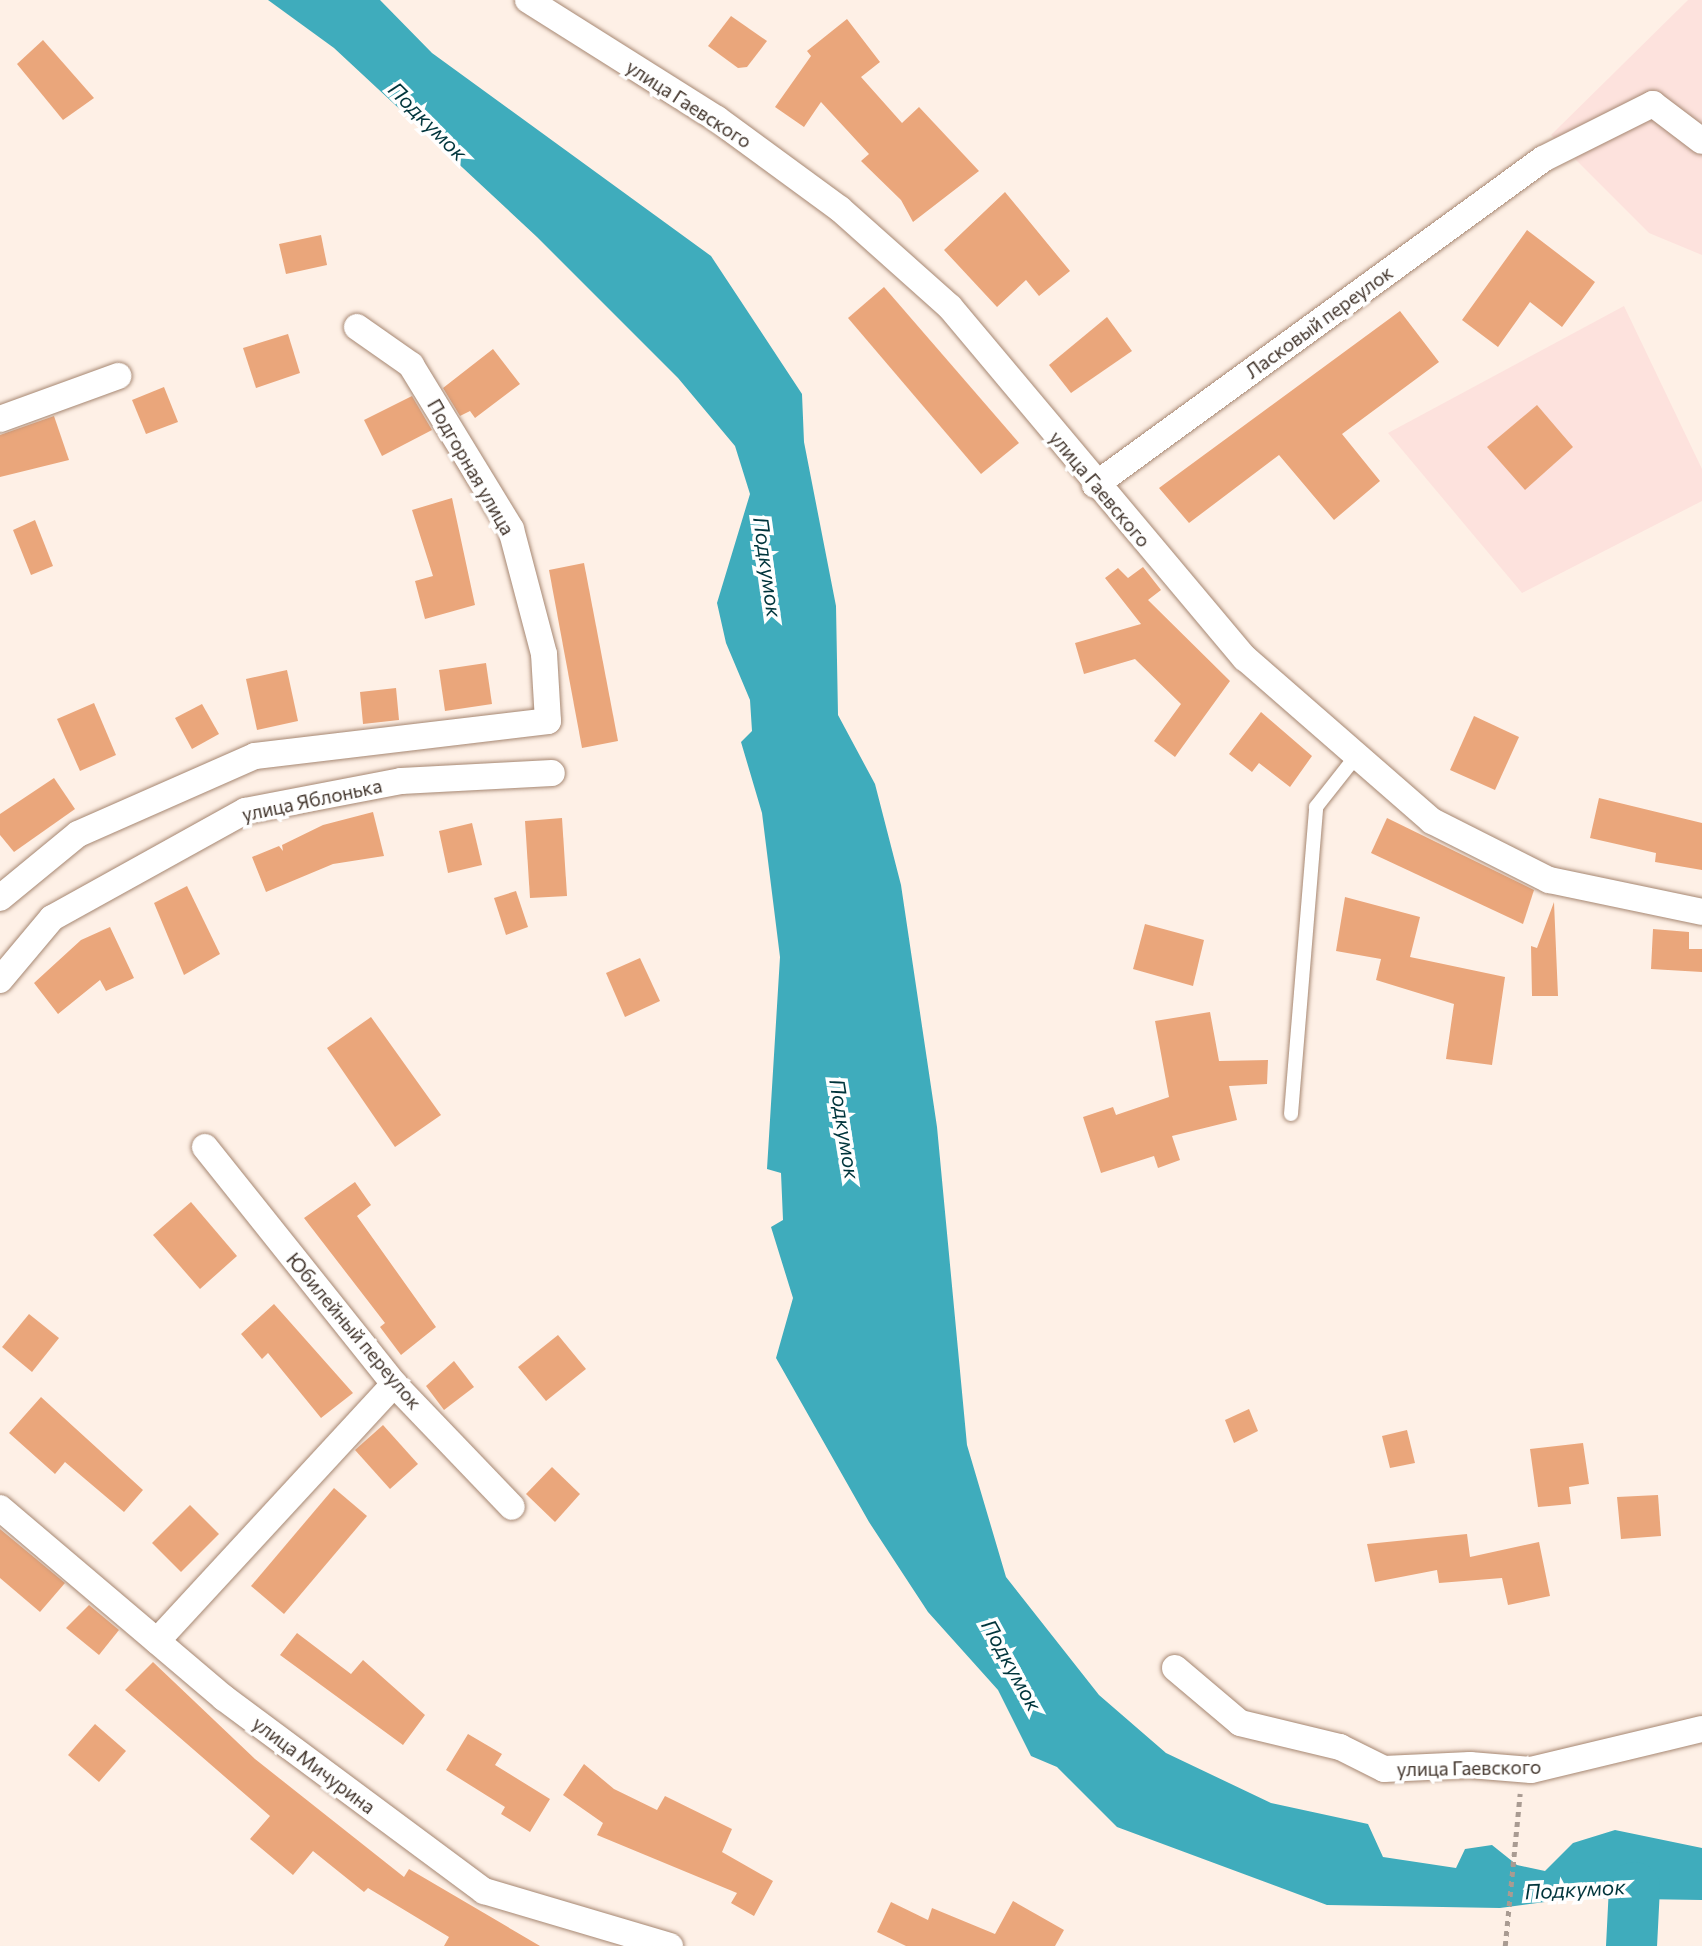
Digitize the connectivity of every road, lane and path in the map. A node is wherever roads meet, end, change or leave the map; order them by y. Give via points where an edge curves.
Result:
1 (528, 0) edge
2 (1702, 141) edge
3 (357, 327) dead end
4 (118, 376) dead end
5 (0, 419) edge
6 (1095, 485) junction
7 (1357, 755) junction
8 (552, 773) dead end
9 (0, 898) edge
10 (1702, 912) edge
11 (0, 980) edge
12 (1291, 1114) dead end
13 (205, 1147) dead end
14 (394, 1384) junction
15 (512, 1507) dead end
16 (0, 1508) edge
17 (157, 1641) junction
18 (1175, 1668) dead end
19 (1702, 1729) edge
20 (1521, 1769) junction
21 (670, 1946) edge
22 (1505, 1946) edge

1 - 6 street, улица Гаевского via 717,119 840,209 950,307
2 - 6 street, Ласковый переулок via 1653,104 1543,159
3 - 9 street, Подгорная улица via 411,365 511,529 544,654 548,721 255,756 78,834
4 - 5 street
6 - 7 street, улица Гаевского via 1245,658
7 - 10 street, улица Гаевского via 1432,821 1549,880
7 - 12 lane via 1317,807
8 - 11 street, улица Яблонька via 401,781 245,811 52,918
13 - 14 street, Юбилейный переулок
14 - 15 street, Юбилейный переулок
14 - 17 street
16 - 17 street, улица Мичурина
17 - 21 street, улица Мичурина via 484,1891
18 - 20 street, улица Гаевского via 1240,1723 1340,1747 1384,1769
19 - 20 street, улица Гаевского via 1642,1747
20 - 22 path

